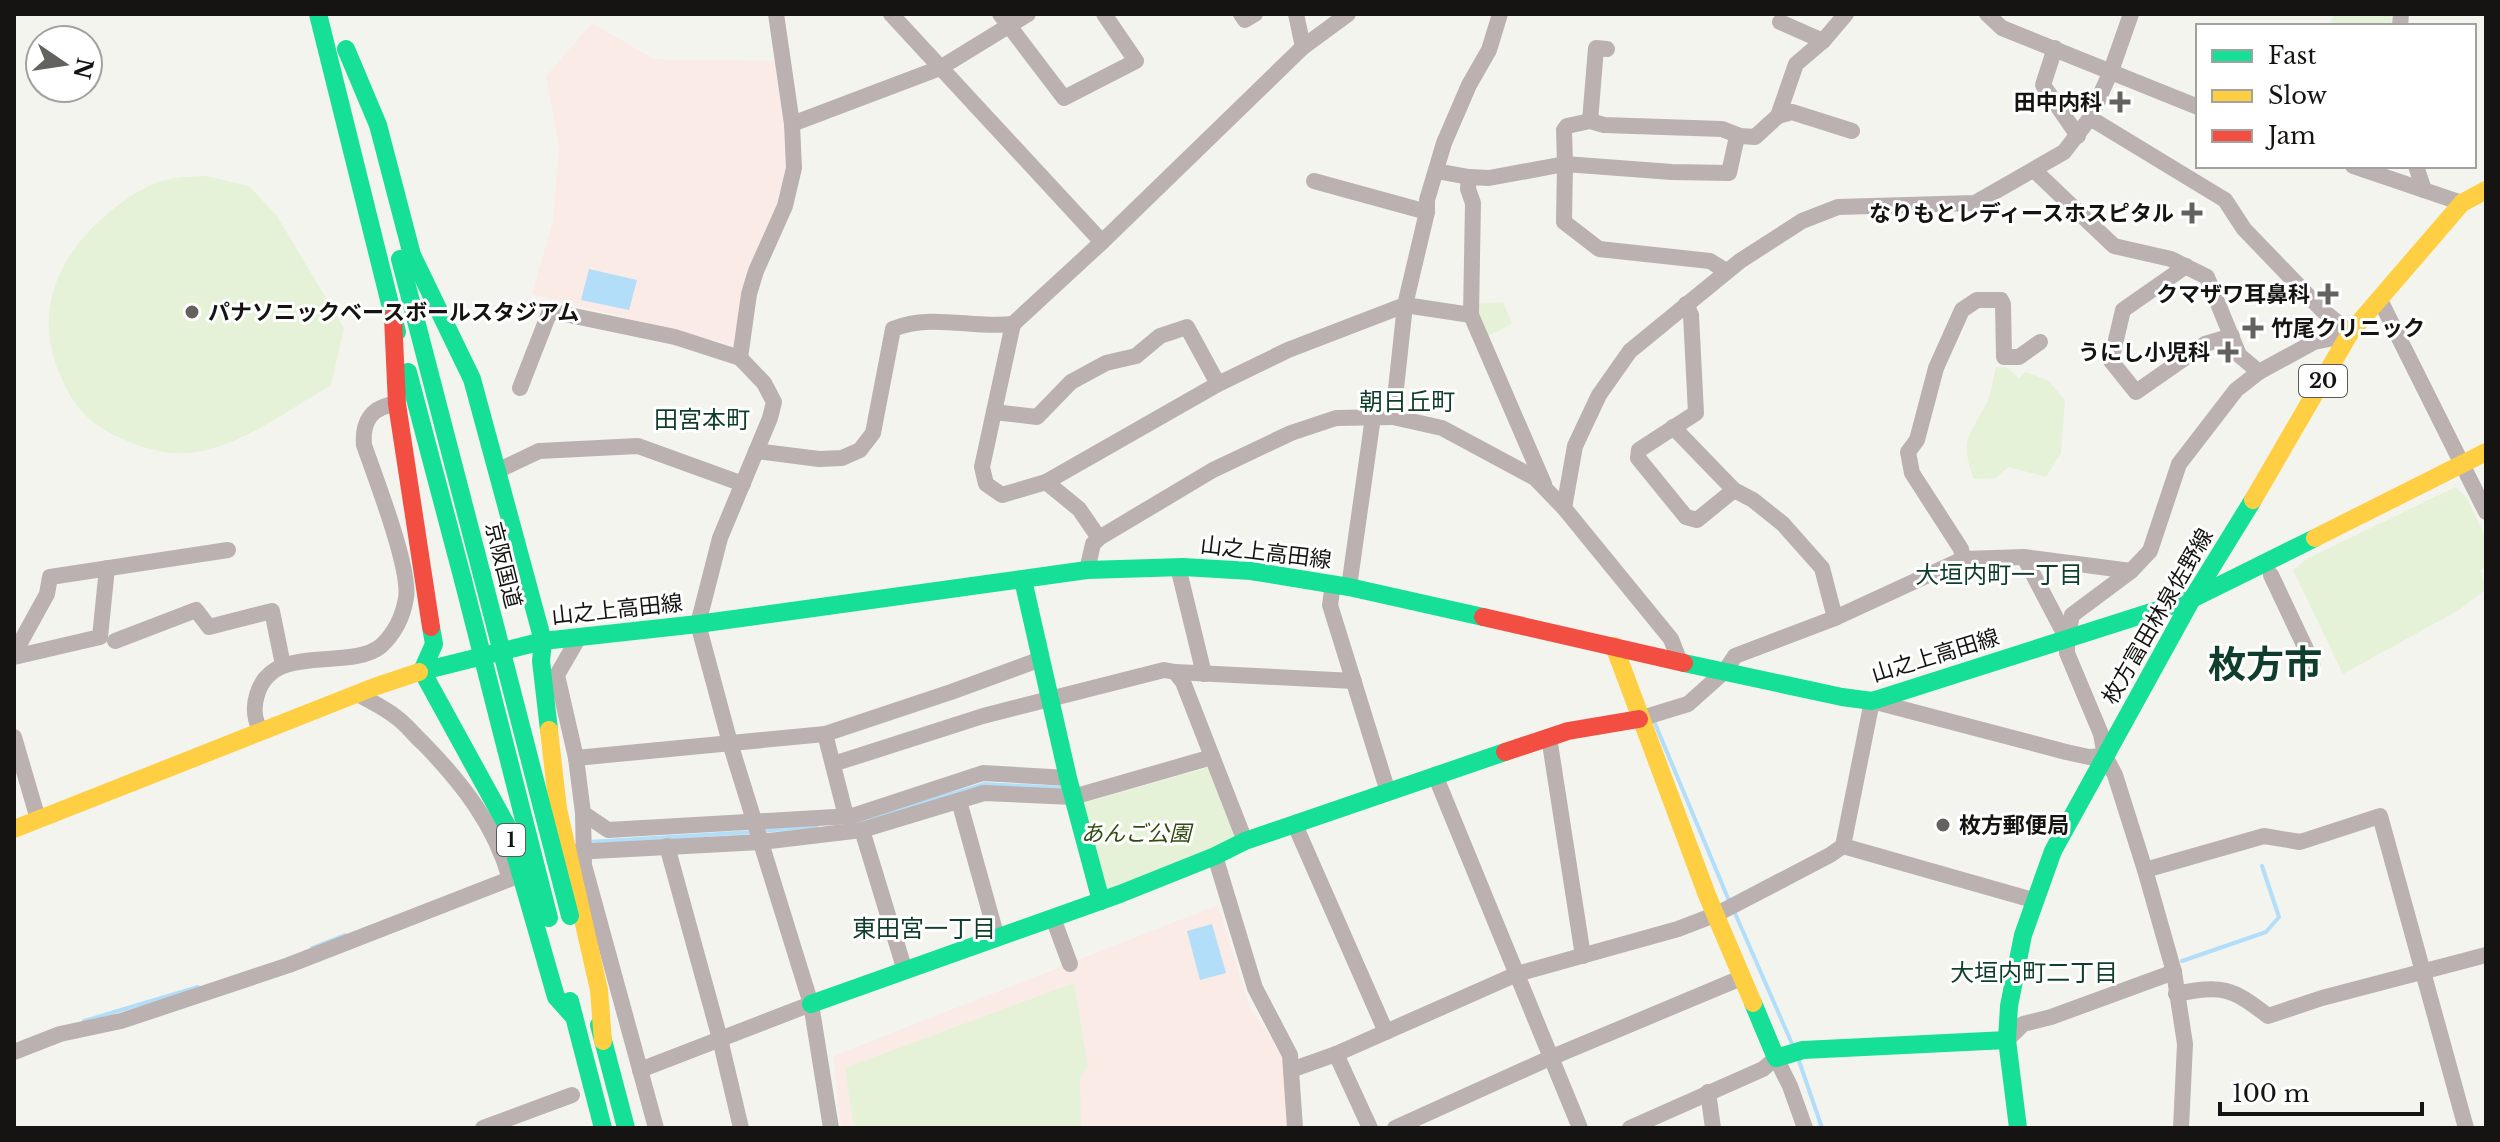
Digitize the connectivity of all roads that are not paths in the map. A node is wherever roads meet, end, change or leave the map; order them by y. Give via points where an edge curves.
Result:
1 (318, 14) edge
2 (776, 14) edge
3 (891, 14) edge
4 (1028, 14) edge
5 (1104, 14) edge
6 (1241, 14) edge
7 (1255, 14) edge
8 (1296, 14) edge
9 (1348, 14) edge
10 (1846, 14) edge
11 (1987, 14) edge
12 (2131, 14) edge
13 (1496, 15) edge
14 (1005, 20) edge
15 (1780, 22) dead end
16 (340, 26) dead end
17 (1823, 41) junction
18 (1303, 47) junction
19 (1596, 48) dead end
20 (2055, 48) junction
21 (346, 49) junction
22 (940, 68) junction
23 (2111, 71) junction
24 (2196, 106) edge
25 (1778, 116) junction
26 (2090, 118) junction
27 (1590, 121) junction
28 (792, 124) junction
29 (1852, 131) dead end
30 (1740, 136) junction
31 (2078, 136) junction
32 (1565, 164) junction
33 (2359, 168) edge
34 (2417, 168) edge
35 (1436, 171) junction
36 (2035, 171) junction
37 (1469, 177) junction
38 (1314, 181) dead end
39 (2424, 190) junction
40 (2486, 190) edge
41 (2462, 203) junction
42 (1427, 212) junction
43 (1102, 242) junction
44 (2186, 266) junction
45 (1726, 271) junction
46 (2380, 300) junction
47 (1686, 304) junction
48 (1405, 305) junction
49 (1471, 315) junction
50 (393, 317) junction
51 (1013, 324) junction
52 (2350, 334) junction
53 (2232, 336) junction
54 (2040, 342) dead end
55 (740, 358) junction
56 (2259, 372) junction
57 (1218, 384) junction
58 (520, 388) dead end
59 (397, 404) junction
60 (994, 412) junction
61 (1373, 417) junction
62 (1393, 417) junction
63 (1673, 427) junction
64 (756, 451) junction
65 (2486, 452) edge
66 (2461, 465) junction
67 (497, 471) junction
68 (1046, 482) junction
69 (743, 484) junction
70 (1546, 489) junction
71 (1734, 490) junction
72 (1564, 508) junction
73 (2486, 512) edge
74 (1099, 538) junction
75 (228, 550) dead end
76 (2024, 557) junction
77 (1963, 559) junction
78 (1178, 567) junction
79 (107, 568) junction
80 (1087, 570) junction
81 (2131, 571) junction
82 (2271, 575) dead end
83 (1023, 580) junction
84 (1341, 586) junction
85 (2192, 599) junction
86 (1835, 618) junction
87 (698, 624) junction
88 (579, 637) junction
89 (2067, 639) junction
90 (115, 641) dead end
91 (543, 641) junction
92 (1614, 646) junction
93 (14, 655) edge
94 (1041, 659) junction
95 (1680, 662) junction
96 (2313, 664) dead end
97 (283, 665) junction
98 (422, 671) junction
99 (1725, 671) junction
100 (1175, 672) junction
101 (1204, 674) junction
102 (1354, 681) junction
103 (358, 694) junction
104 (1050, 700) junction
105 (1872, 701) junction
106 (1639, 719) junction
107 (260, 730) junction
108 (825, 734) junction
109 (14, 737) edge
110 (1549, 737) junction
111 (730, 743) junction
112 (2105, 756) junction
113 (1212, 757) junction
114 (576, 758) junction
115 (833, 764) junction
116 (1435, 775) junction
117 (1068, 778) junction
118 (1388, 792) junction
119 (1073, 797) junction
120 (959, 801) junction
121 (583, 813) junction
122 (846, 816) junction
123 (38, 819) junction
124 (754, 822) junction
125 (1295, 825) junction
126 (14, 829) edge
127 (862, 830) junction
128 (674, 837) junction
129 (761, 841) junction
130 (1245, 841) junction
131 (1843, 846) junction
132 (579, 850) junction
133 (1215, 856) junction
134 (2145, 870) junction
135 (2033, 900) junction
136 (1101, 901) junction
137 (1725, 910) junction
138 (1053, 918) junction
139 (997, 938) junction
140 (2486, 955) edge
141 (1583, 956) junction
142 (1070, 964) dead end
143 (905, 971) junction
144 (2174, 972) junction
145 (2423, 972) junction
146 (1517, 974) junction
147 (1741, 978) junction
148 (2176, 994) junction
149 (811, 1004) junction
150 (574, 1017) junction
151 (1386, 1032) junction
152 (720, 1039) junction
153 (2007, 1040) junction
154 (603, 1041) junction
155 (14, 1052) edge
156 (1336, 1054) junction
157 (1789, 1054) junction
158 (1550, 1058) junction
159 (640, 1070) junction
160 (1291, 1070) junction
161 (1708, 1092) junction
162 (572, 1095) dead end
163 (483, 1128) edge
164 (603, 1128) edge
165 (626, 1128) edge
166 (656, 1128) edge
167 (741, 1128) edge
168 (831, 1128) edge
169 (1295, 1128) edge
170 (1370, 1128) edge
171 (1395, 1128) edge
172 (1580, 1128) edge
173 (1630, 1128) edge
174 (1713, 1128) edge
175 (1805, 1128) edge
176 (2018, 1128) edge
177 (2181, 1128) edge
178 (2466, 1128) edge

1 - 50 main road, 京阪国道 / 1
2 - 28 street
3 - 22 street
4 - 14 street
5 - 14 street via 1136,61 1064,98
6 - 7 street via 1245,20
8 - 18 street
9 - 18 street
10 - 17 street
11 - 20 street via 2002,28
12 - 23 street
13 - 35 street via 1489,50 1469,85
14 - 22 street
15 - 17 street
16 - 21 main road, 京阪国道 / 1
17 - 25 street via 1796,64
18 - 43 street
19 - 27 street
20 - 23 street
20 - 31 street via 2043,85
21 - 67 main road via 378,125 412,255 472,379
21 - 154 main road, 京阪国道 / 1, bridge
22 - 28 street
22 - 43 street
23 - 24 street
23 - 26 street
25 - 29 street via 1792,112
25 - 30 street via 1755,137
26 - 31 street
26 - 52 street via 2225,200 2244,229
27 - 30 street via 1722,129
27 - 32 street via 1564,130
28 - 55 street via 794,168 785,206 749,294
30 - 32 street via 1729,173
31 - 36 street
32 - 37 street
32 - 45 street via 1564,222 1599,249 1710,261
33 - 39 street
34 - 39 street
35 - 37 street
35 - 42 street
36 - 44 street via 2114,246
36 - 45 street via 1975,203 1838,207 1802,221
37 - 49 street
38 - 42 street
39 - 41 street
40 - 41 main road, 枚方富田林泉佐野線 / 20
41 - 46 main road, 枚方富田林泉佐野線 / 20
42 - 48 street
43 - 51 street
44 - 53 street via 2207,277
44 - 53 street via 2123,310 2111,361 2136,392 2205,344
45 - 47 street
46 - 52 main road, 枚方富田林泉佐野線 / 20
46 - 66 street
47 - 63 street via 1696,413
47 - 72 street via 1630,351 1599,395 1575,446
48 - 49 street
48 - 57 street via 1288,350
48 - 62 street
49 - 70 street
50 - 59 main road, 1
50 - 150 main road, 京阪国道 / 1, bridge
51 - 60 street
51 - 64 street via 930,320 893,329 873,433 860,450 819,459
52 - 56 street via 2314,342
52 - 85 main road, 枚方富田林泉佐野線 / 20
53 - 56 street via 2239,355
54 - 77 street via 2019,357 2004,357 2003,304 1977,300 1962,310 1936,368 1909,462
55 - 58 street via 675,337 550,311
55 - 64 street via 774,402
56 - 81 street via 2236,390 2179,464 2150,551
57 - 60 street via 1187,327 1160,336 1136,356 1106,363 1071,382 1037,417
57 - 68 street
59 - 97 street via 370,415 363,430 404,569 407,595 398,624 379,647
59 - 98 main road, 1 via 434,644
60 - 68 street via 982,467 986,484 1002,495
61 - 62 street
61 - 74 street via 1336,418 1291,433 1213,470
61 - 84 street
62 - 70 street via 1442,428
63 - 71 street
63 - 71 street via 1639,450 1638,458 1686,517 1697,520
64 - 69 street
65 - 66 main road, 山之上高田線
66 - 73 street
66 - 85 main road, 山之上高田線
67 - 69 street via 539,451 638,446
67 - 91 main road
68 - 74 street via 1079,509
69 - 87 street via 720,538
70 - 72 street
71 - 86 street via 1783,524 1822,568
72 - 95 street via 1671,639
74 - 80 street
75 - 79 street
76 - 77 street
76 - 81 street
76 - 89 street
77 - 86 street
78 - 80 main road, 山之上高田線
78 - 84 main road, 山之上高田線 via 1251,571
78 - 101 street
79 - 93 street via 50,577 47,594
79 - 93 street via 100,637
80 - 83 main road, 山之上高田線
81 - 89 street via 2072,615
82 - 96 street
83 - 87 main road, 山之上高田線
83 - 94 main road
84 - 92 main road, 山之上高田線
84 - 102 street via 1330,605
85 - 89 main road, 山之上高田線
85 - 112 main road, 枚方富田林泉佐野線 / 20
86 - 99 street via 1735,656
87 - 88 main road, 山之上高田線
87 - 111 street
88 - 91 main road, 山之上高田線
88 - 114 street via 557,675
89 - 105 main road, 山之上高田線
89 - 112 street via 2067,653
90 - 97 street via 196,610 209,627 272,611
91 - 98 main road, 山之上高田線
91 - 154 main road via 558,809 599,990
92 - 95 main road, 山之上高田線
92 - 106 main road
94 - 104 main road
94 - 108 street
95 - 99 main road, 山之上高田線
97 - 107 street via 269,673 258,690 254,707
98 - 103 main road, 山之上高田線
98 - 150 main road, 1 via 507,826 556,997
99 - 105 main road, 山之上高田線
99 - 106 street via 1688,704
100 - 101 street
100 - 104 street via 1164,670
100 - 113 street
101 - 102 street
102 - 118 street
103 - 107 main road, 山之上高田線
103 - 155 street via 396,716 447,767 491,830 510,879 289,965
104 - 115 street
104 - 117 main road
105 - 112 street via 2066,752
105 - 131 street
106 - 110 main road
106 - 137 main road via 1707,895
107 - 123 main road, 山之上高田線
108 - 111 street
108 - 115 street
109 - 123 street
110 - 116 main road
110 - 141 street
111 - 114 street
111 - 124 street
112 - 134 street
112 - 135 main road, 枚方富田林泉佐野線 / 20 via 2053,851
113 - 119 street
113 - 130 street
114 - 121 street
115 - 122 street
116 - 118 main road
116 - 146 street
117 - 119 main road
117 - 122 street via 983,773
118 - 125 main road
119 - 120 street via 984,793
119 - 136 main road
120 - 127 street
120 - 139 street
121 - 128 street via 608,830
121 - 132 street
122 - 124 street
123 - 126 main road, 山之上高田線
124 - 128 street
124 - 129 street
125 - 130 main road
125 - 151 street
127 - 129 street
127 - 143 street
128 - 129 street
128 - 132 street
128 - 152 street
129 - 149 street
130 - 133 main road
131 - 135 street
131 - 137 street
132 - 159 street
133 - 136 main road
133 - 160 street via 1255,988 1290,1055
134 - 144 street
134 - 145 street via 2264,836 2300,842 2379,811
135 - 153 main road, 枚方富田林泉佐野線 / 20 via 2016,959
136 - 138 main road
137 - 141 street
137 - 147 main road
138 - 139 main road
138 - 142 street
139 - 143 main road
140 - 145 street
141 - 146 street
143 - 149 main road
144 - 148 street
144 - 153 street via 2023,1024
145 - 148 street via 2268,1016 2240,995 2211,987
145 - 178 street
146 - 151 street
146 - 158 street
147 - 157 main road
147 - 158 street
148 - 177 street via 2185,1044
149 - 152 street
149 - 168 street
150 - 164 main road, 京阪国道 / 1
151 - 156 street
152 - 159 street
152 - 167 street
153 - 157 main road
153 - 176 main road, 枚方富田林泉佐野線 / 20
154 - 165 main road, 京阪国道 / 1
156 - 160 street
156 - 170 street
157 - 161 street
157 - 175 street via 1790,1086
158 - 171 street
158 - 172 street
159 - 166 street
160 - 169 street
161 - 173 street
161 - 174 street
162 - 163 street

